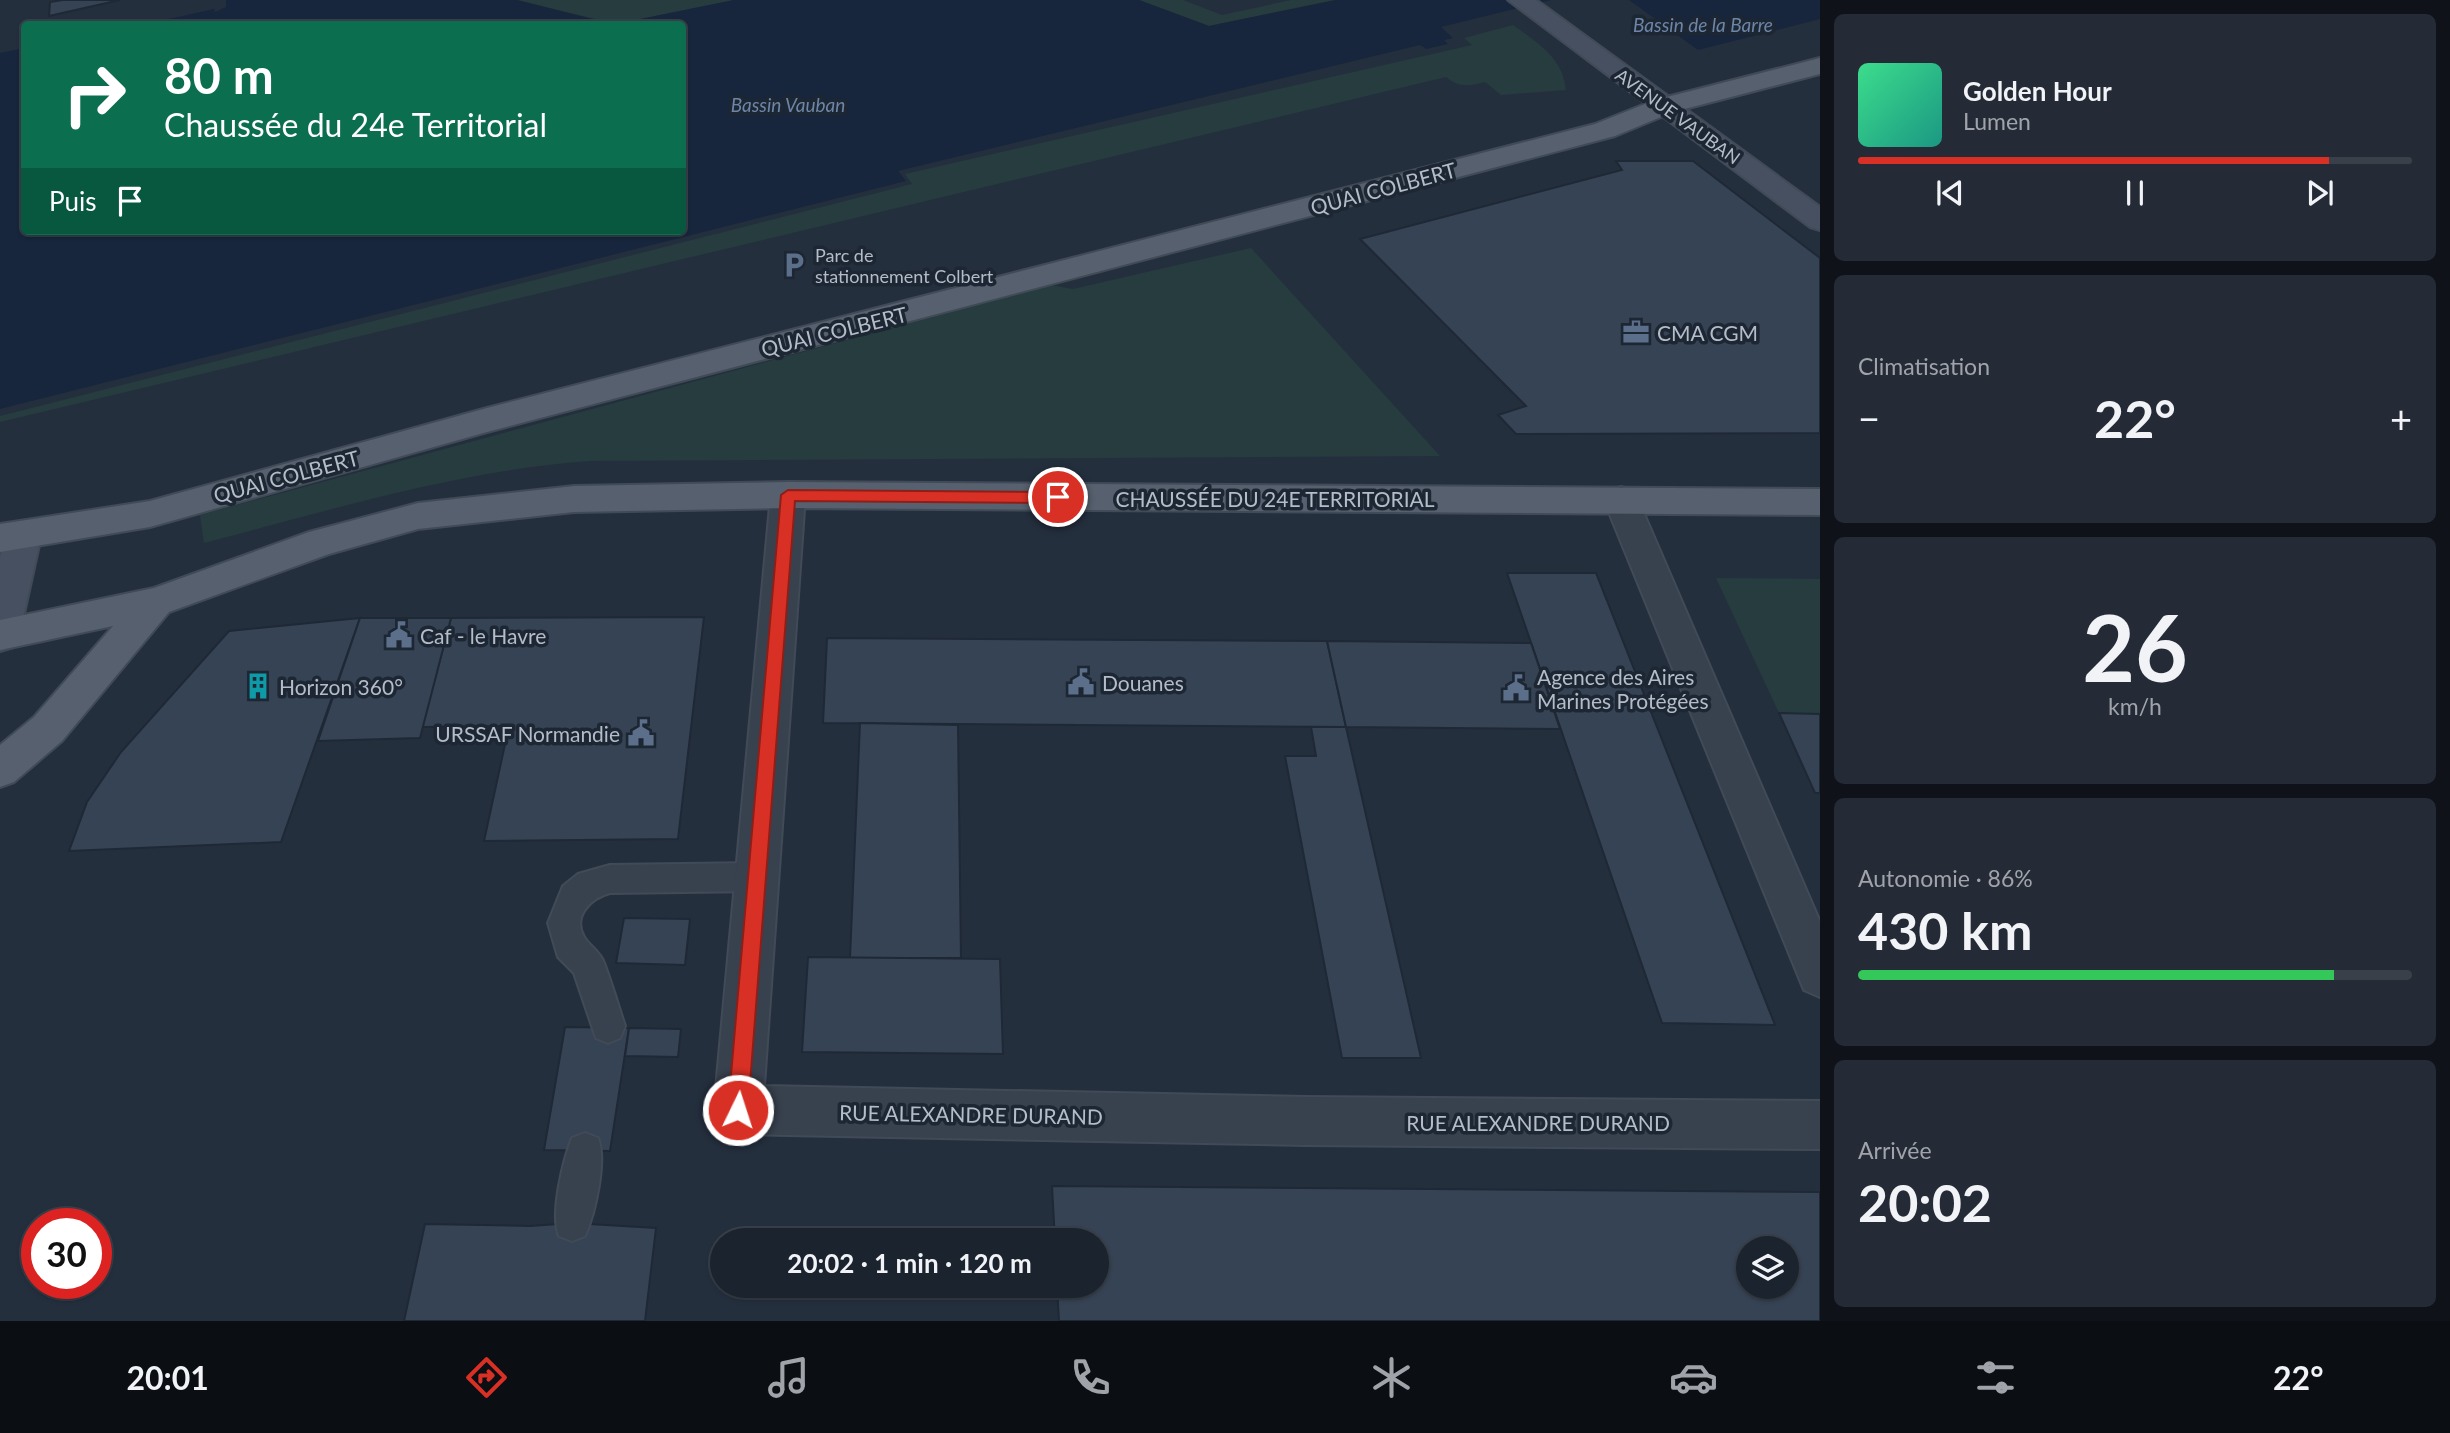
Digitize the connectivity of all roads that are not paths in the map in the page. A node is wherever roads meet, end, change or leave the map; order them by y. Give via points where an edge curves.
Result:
1 (1528, 6) edge
2 (1820, 66) edge
3 (1664, 106) junction
4 (1820, 221) edge
5 (788, 495) junction
6 (1621, 500) junction
7 (1820, 502) edge
8 (11, 537) edge
9 (156, 602) junction
10 (0, 635) edge
11 (0, 769) edge
12 (757, 877) junction
13 (1820, 975) edge
14 (607, 1026) dead end
15 (1820, 1125) edge
16 (585, 1151) dead end
17 (572, 1223) dead end

1 - 3 main road, AVENUE VAUBAN
2 - 3 main road, QUAI COLBERT
3 - 4 main road, AVENUE VAUBAN
3 - 8 main road, QUAI COLBERT via 1605,130 487,421 164,510
5 - 6 main road, CHAUSSÉE DU 24E TERRITORIAL
5 - 9 main road, CHAUSSÉE DU 24E TERRITORIAL via 574,499 418,516 322,542
5 - 12 street, RUE ALEXANDRE DURAND
6 - 7 main road, CHAUSSÉE DU 24E TERRITORIAL
6 - 13 street
8 - 10 main road
9 - 10 main road
9 - 11 main road via 48,729
12 - 14 lane via 610,879 589,884 574,896 564,923 570,946 588,964
12 - 15 street, RUE ALEXANDRE DURAND via 738,1110
16 - 17 lane

